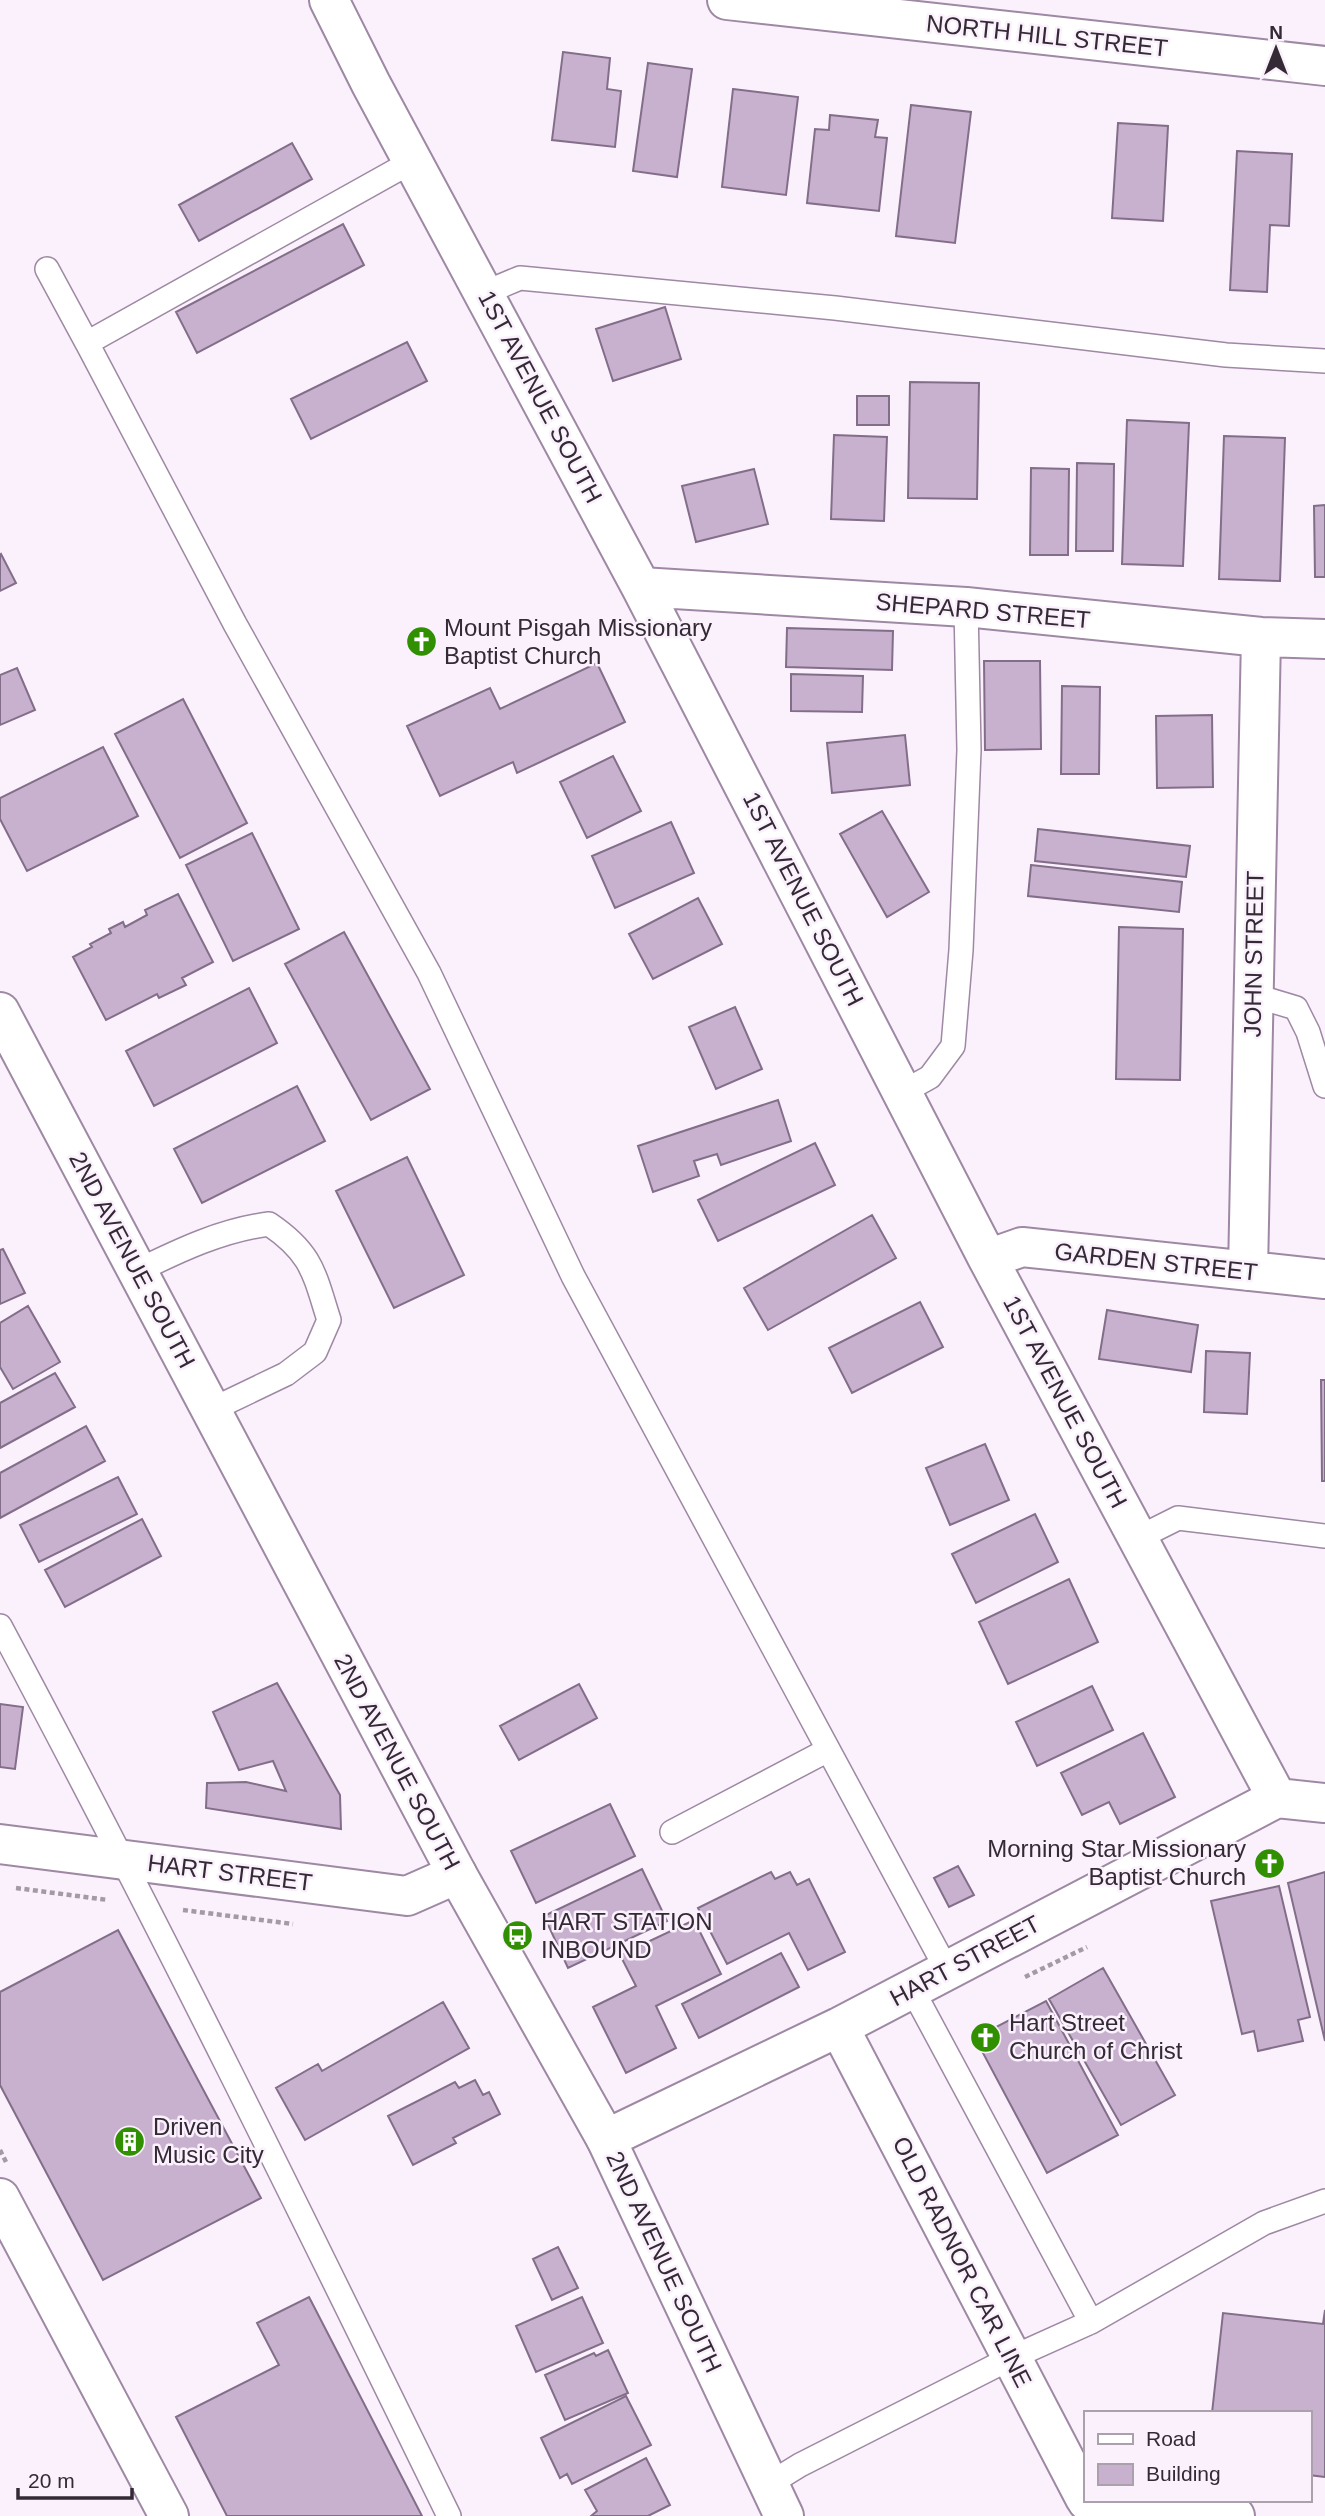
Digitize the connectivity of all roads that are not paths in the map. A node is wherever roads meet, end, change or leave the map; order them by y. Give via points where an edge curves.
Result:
1 (329, 0) edge
2 (727, 0) edge
3 (1325, 66) edge
4 (413, 161) junction
5 (47, 269) dead end
6 (484, 293) junction
7 (88, 343) junction
8 (1325, 361) edge
9 (641, 586) junction
10 (966, 607) junction
11 (1261, 637) junction
12 (1325, 639) edge
13 (1253, 995) junction
14 (0, 1012) edge
15 (1325, 1086) edge
16 (903, 1092) junction
17 (989, 1259) junction
18 (137, 1271) junction
19 (1248, 1271) junction
20 (1325, 1279) edge
21 (211, 1410) junction
22 (1325, 1536) edge
23 (1138, 1538) junction
24 (0, 1626) edge
25 (828, 1750) junction
26 (1277, 1798) junction
27 (1325, 1803) edge
28 (672, 1832) dead end
29 (0, 1844) edge
30 (121, 1859) junction
31 (457, 1874) junction
32 (947, 1970) junction
33 (912, 1989) junction
34 (839, 2027) junction
35 (606, 2139) junction
36 (0, 2198) edge
37 (1325, 2201) edge
38 (1091, 2322) junction
39 (1011, 2358) junction
40 (1084, 2496) edge
41 (776, 2500) edge
42 (1105, 2502) edge
43 (169, 2516) edge
44 (449, 2516) edge
45 (1235, 2516) edge

1 - 4 street, 1ST AVENUE SOUTH
2 - 3 street, NORTH HILL STREET
4 - 6 street, 1ST AVENUE SOUTH
4 - 7 lane
5 - 7 lane
6 - 8 lane via 520,278 835,308 1226,355
6 - 9 street, 1ST AVENUE SOUTH
7 - 25 lane via 234,624 429,973 573,1276
9 - 10 street, SHEPARD STREET
9 - 16 street, 1ST AVENUE SOUTH
10 - 11 street, SHEPARD STREET
10 - 16 lane via 969,750 953,1046 930,1077
11 - 12 street, SHEPARD STREET
11 - 13 street, JOHN STREET
13 - 15 lane via 1296,1008
13 - 19 street, JOHN STREET
14 - 18 street, 2ND AVENUE SOUTH
16 - 17 street, 1ST AVENUE SOUTH
17 - 19 street, GARDEN STREET via 1022,1247
17 - 23 street, 1ST AVENUE SOUTH
18 - 21 street, 2ND AVENUE SOUTH
18 - 21 lane via 220,1234 269,1224 288,1237 311,1264 329,1320 316,1352 286,1374
19 - 20 street, GARDEN STREET
21 - 31 street, 2ND AVENUE SOUTH
22 - 23 lane via 1178,1518
23 - 26 street, 1ST AVENUE SOUTH
24 - 30 lane
25 - 28 lane
25 - 32 lane
26 - 27 street
26 - 32 street, HART STREET
29 - 30 street, HART STREET
30 - 31 street, HART STREET via 407,1896
30 - 44 lane
31 - 35 street, 2ND AVENUE SOUTH
32 - 33 street, HART STREET
33 - 34 street, HART STREET
33 - 38 lane
34 - 35 street, HART STREET
34 - 39 street, OLD RADNOR CAR LINE
35 - 41 street, 2ND AVENUE SOUTH
36 - 43 street
37 - 38 lane via 1264,2223
38 - 39 lane
39 - 40 street, OLD RADNOR CAR LINE
39 - 41 lane via 800,2465
42 - 45 street

